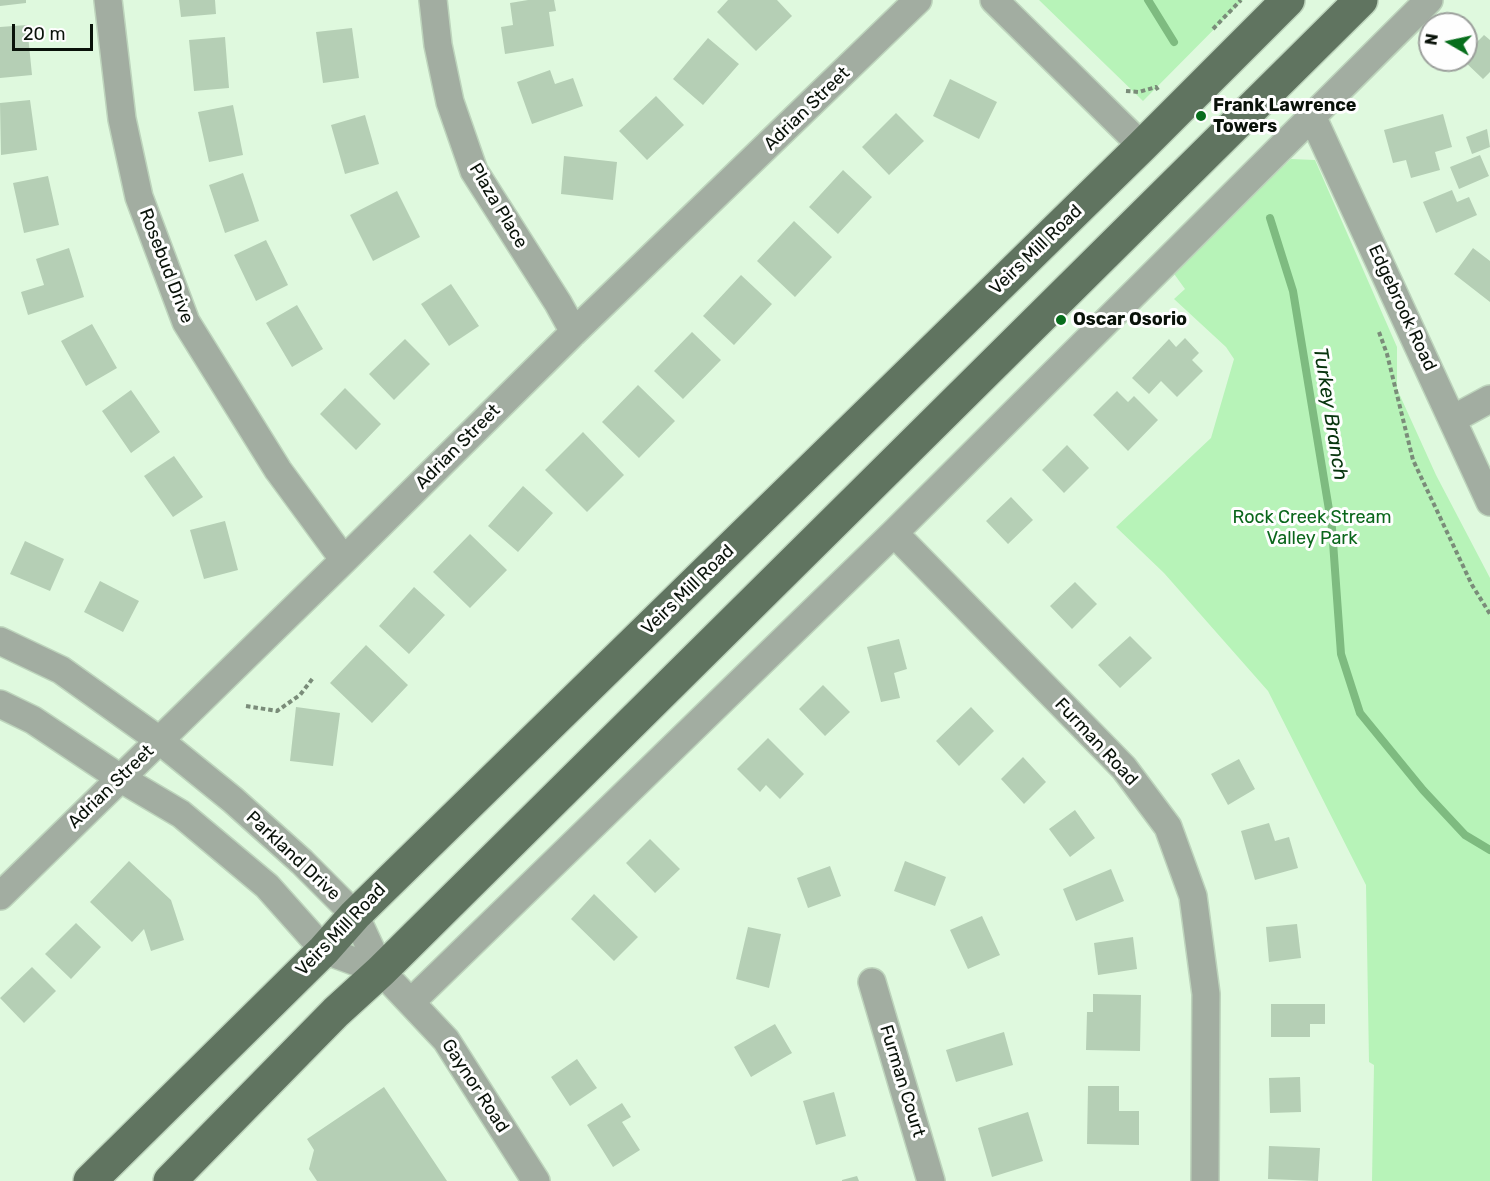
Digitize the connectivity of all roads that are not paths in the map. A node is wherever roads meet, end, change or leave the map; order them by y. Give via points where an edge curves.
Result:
1 (108, 0) edge
2 (433, 0) edge
3 (918, 0) edge
4 (994, 0) edge
5 (1288, 0) edge
6 (1361, 0) edge
7 (1430, 0) edge
8 (1312, 116) junction
9 (1142, 146) junction
10 (574, 332) junction
11 (1490, 399) edge
12 (1453, 419) junction
13 (1490, 502) edge
14 (894, 533) junction
15 (344, 560) junction
16 (0, 641) edge
17 (0, 704) edge
18 (159, 740) junction
19 (120, 778) junction
20 (0, 896) edge
21 (355, 915) junction
22 (324, 950) junction
23 (381, 970) junction
24 (872, 982) dead end
25 (411, 1002) junction
26 (90, 1181) edge
27 (170, 1181) edge
28 (536, 1181) edge
29 (931, 1181) edge
30 (1205, 1181) edge

1 - 15 street, Rosebud Drive via 122,118 139,197 186,322 278,470
2 - 10 street, Plaza Place via 450,102 474,171
3 - 10 street, Adrian Street
4 - 9 street
5 - 9 main road, Veirs Mill Road
6 - 23 main road
7 - 8 street
8 - 12 street, Edgebrook Road
8 - 14 street
9 - 21 main road, Veirs Mill Road
10 - 15 street, Adrian Street
11 - 12 street
12 - 13 street, Edgebrook Road
14 - 25 street
14 - 30 street, Furman Road via 1124,768 1168,827 1193,896 1206,994
15 - 18 street, Adrian Street
16 - 18 street, Parkland Drive via 61,670
17 - 19 street via 33,720
18 - 19 street, Adrian Street
18 - 21 street, Parkland Drive via 233,800
19 - 20 street, Adrian Street
19 - 22 street via 181,814 267,886
21 - 22 main road, Veirs Mill Road
21 - 23 street, Parkland Drive
22 - 23 street
22 - 26 main road, Veirs Mill Road
23 - 25 street, Gaynor Road
23 - 27 main road
24 - 29 street, Furman Court
25 - 28 street, Gaynor Road via 447,1040

